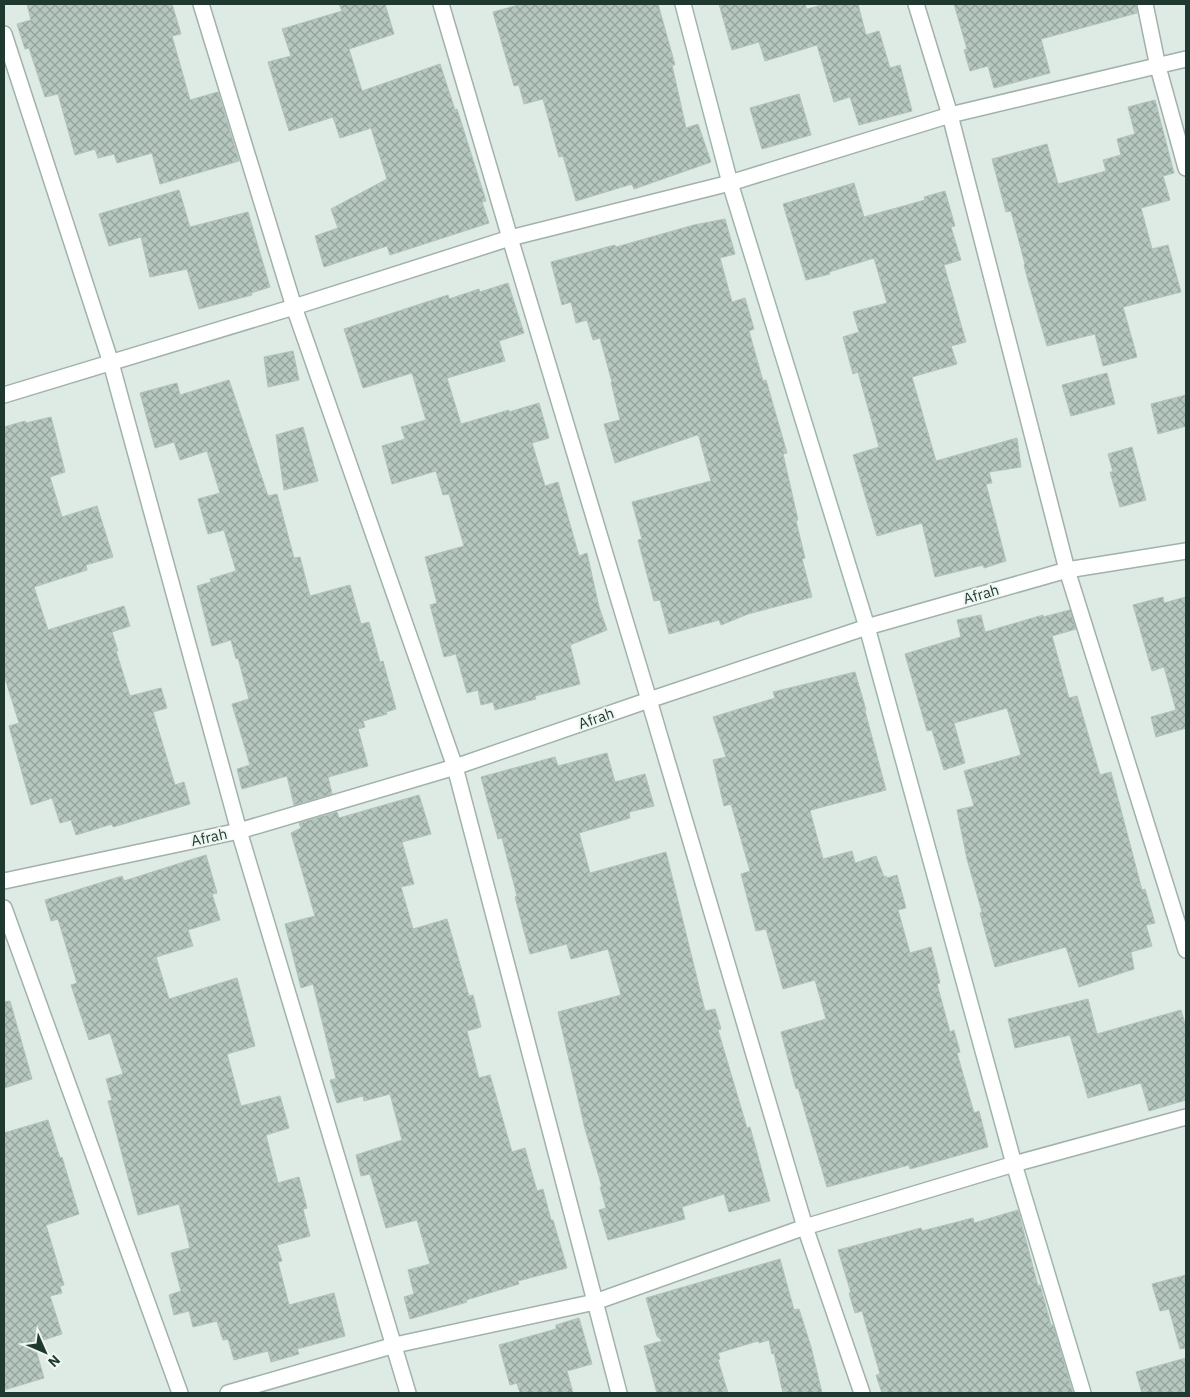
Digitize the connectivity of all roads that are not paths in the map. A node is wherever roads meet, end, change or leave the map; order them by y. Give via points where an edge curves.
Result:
1 (201, 4) edge
2 (441, 4) edge
3 (683, 4) edge
4 (916, 4) edge
5 (1144, 4) edge
6 (4, 34) edge
7 (1186, 59) edge
8 (1158, 67) junction
9 (950, 115) junction
10 (1186, 168) edge
11 (730, 183) junction
12 (510, 238) junction
13 (294, 307) junction
14 (111, 363) junction
15 (4, 395) edge
16 (1186, 551) edge
17 (1067, 570) junction
18 (866, 627) junction
19 (649, 700) junction
20 (455, 767) junction
21 (239, 831) junction
22 (4, 881) edge
23 (4, 908) edge
24 (1186, 950) edge
25 (1186, 1118) edge
26 (1014, 1164) junction
27 (805, 1227) junction
28 (595, 1302) junction
29 (395, 1345) junction
30 (180, 1393) edge
31 (228, 1393) edge
32 (408, 1393) edge
33 (619, 1393) edge
34 (862, 1393) edge
35 (1083, 1393) edge

1 - 13 street
2 - 12 street
3 - 11 street
4 - 9 street
5 - 8 street
6 - 14 street
7 - 8 street
8 - 9 street
8 - 10 street
9 - 11 street
9 - 17 street
11 - 12 street
11 - 18 street
12 - 13 street
12 - 19 street
13 - 14 street
13 - 20 street
14 - 15 street
14 - 21 street
16 - 17 street, Afrah
17 - 18 street, Afrah
17 - 24 street
18 - 19 street, Afrah
18 - 26 street
19 - 20 street, Afrah
19 - 27 street
20 - 21 street, Afrah
20 - 28 street
21 - 22 street, Afrah
21 - 29 street
23 - 30 street
25 - 26 street
26 - 27 street
26 - 35 street
27 - 28 street
27 - 34 street
28 - 29 street
28 - 33 street
29 - 31 street
29 - 32 street

